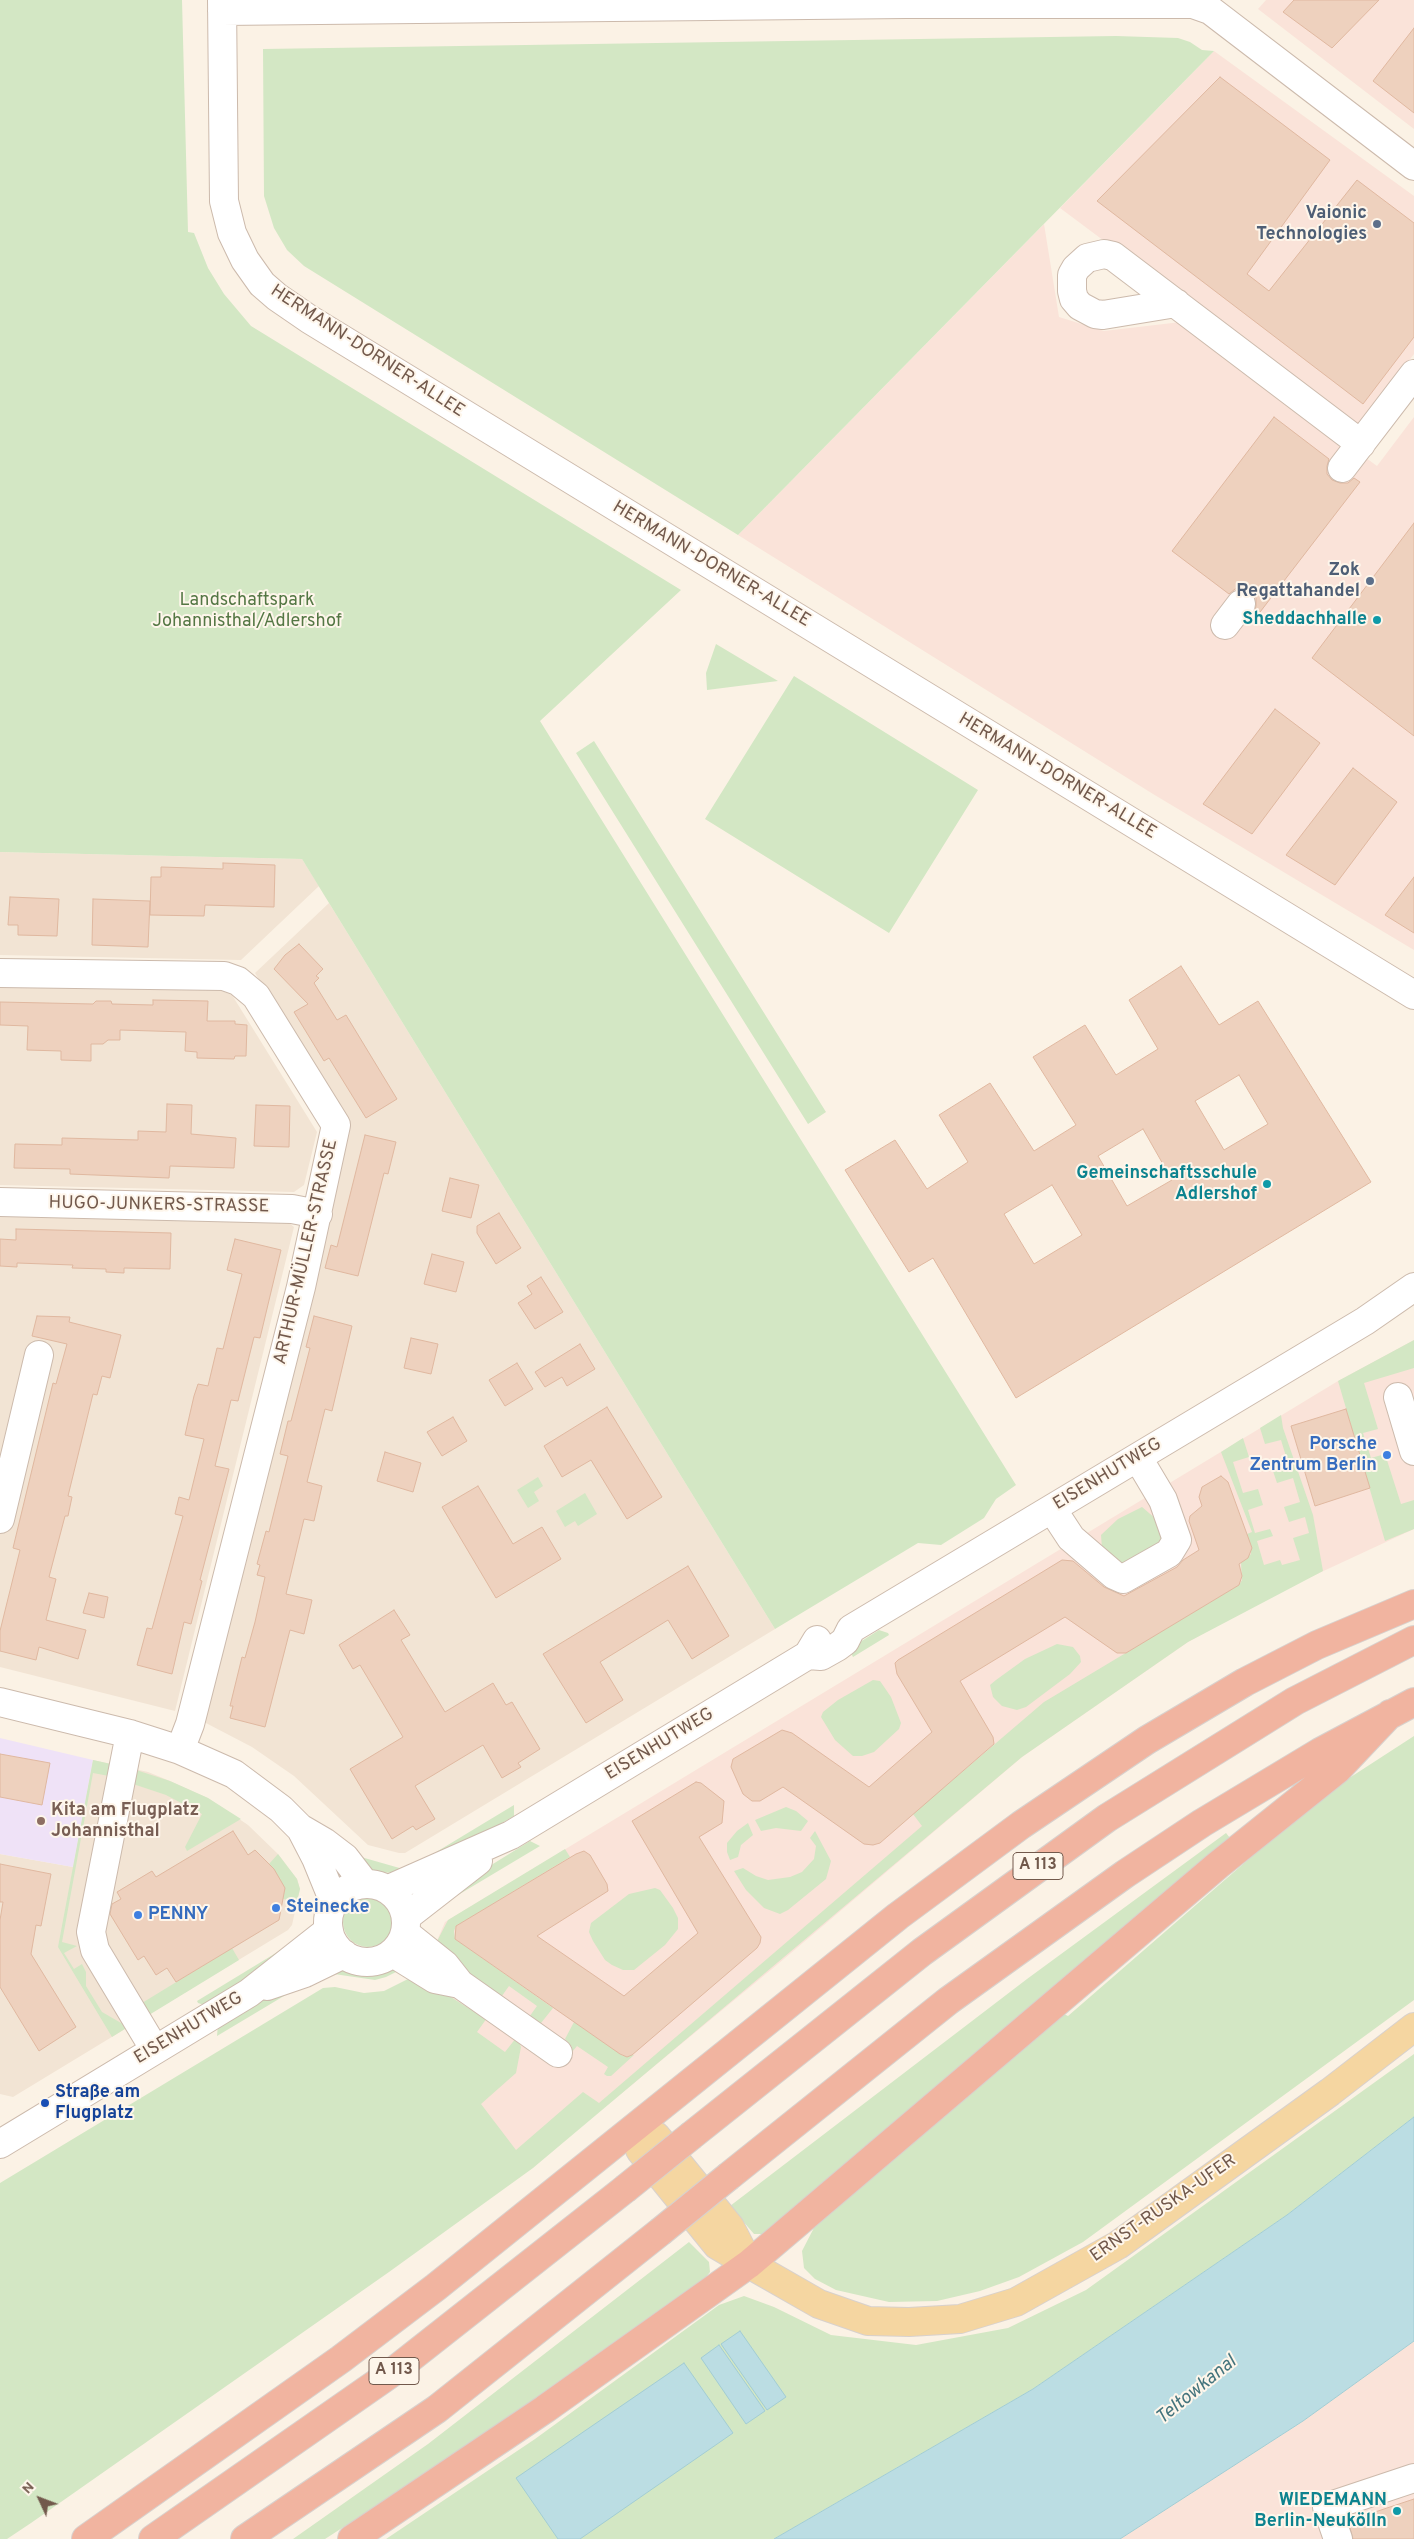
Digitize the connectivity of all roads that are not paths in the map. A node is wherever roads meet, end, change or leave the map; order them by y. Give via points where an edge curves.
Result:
1 (906, 2) edge
2 (695, 3) edge
3 (466, 4) edge
4 (1215, 5) edge
5 (222, 6) edge
6 (1414, 166) edge
7 (1176, 303) dead end
8 (1414, 374) edge
9 (1361, 444) junction
10 (1342, 468) dead end
11 (1241, 604) dead end
12 (1225, 625) dead end
13 (0, 972) edge
14 (1414, 995) edge
15 (0, 1202) edge
16 (318, 1214) junction
17 (1414, 1287) edge
18 (1414, 1300) edge
19 (1365, 1321) junction
20 (39, 1355) dead end
21 (1407, 1389) edge
22 (1414, 1452) edge
23 (1138, 1458) junction
24 (1052, 1509) junction
25 (0, 1519) edge
26 (1414, 1604) edge
27 (1414, 1640) edge
28 (0, 1702) edge
29 (1402, 1708) edge
30 (130, 1734) junction
31 (180, 1750) junction
32 (300, 1828) junction
33 (511, 1835) junction
34 (377, 1886) junction
35 (334, 1902) junction
36 (329, 1930) junction
37 (401, 1935) junction
38 (344, 1954) junction
39 (249, 1993) junction
40 (1414, 2027) edge
41 (155, 2050) junction
42 (558, 2053) dead end
43 (635, 2128) junction
44 (0, 2144) edge
45 (750, 2264) junction
46 (1414, 2478) edge
47 (86, 2539) edge
48 (153, 2539) edge
49 (245, 2539) edge
50 (352, 2539) edge
51 (1338, 2539) edge

1 - 2 street
1 - 4 street
2 - 3 street
3 - 5 street
4 - 6 street
5 - 14 street, HERMANN-DORNER-ALLEE via 224,201 232,233 245,260 262,284 277,297
7 - 9 street
8 - 9 street
9 - 10 street
11 - 12 street
13 - 16 street, ARTHUR-MÜLLER-STRASSE via 224,976 238,981 256,996 336,1125
15 - 16 street, HUGO-JUNKERS-STRASSE via 292,1209
16 - 31 street, ARTHUR-MÜLLER-STRASSE via 192,1714
17 - 19 street, EISENHUTWEG
18 - 19 street, EISENHUTWEG
19 - 23 street, EISENHUTWEG
20 - 25 street
21 - 22 street
23 - 24 street, EISENHUTWEG
23 - 24 street via 1163,1500 1177,1540 1169,1552 1123,1579 1071,1538
24 - 33 street, EISENHUTWEG via 851,1629 837,1628 829,1632 814,1642 808,1655
26 - 43 highway via 1317,1646 1245,1682 1075,1786 898,1916
27 - 48 highway, A 113, bridge via 1295,1701 1108,1818 922,1952 390,2374
28 - 30 street
29 - 45 highway via 1338,1769 1218,1865
29 - 49 highway, bridge via 1202,1823 948,2001 437,2409
30 - 31 street
30 - 41 street via 91,1932 95,1950
31 - 32 street via 234,1774 282,1809
32 - 34 street via 324,1842
32 - 35 street
33 - 34 street, EISENHUTWEG
33 - 37 street, EISENHUTWEG
34 - 35 street, EISENHUTWEG via 353,1886
34 - 37 street via 398,1898
35 - 36 street
36 - 38 street via 337,1948
36 - 39 street, EISENHUTWEG
37 - 38 street, EISENHUTWEG via 374,1962 353,1960
37 - 42 street via 435,1979 460,1984
38 - 39 street, EISENHUTWEG
39 - 41 street, EISENHUTWEG
40 - 45 main road, ERNST-RUSKA-UFER via 1330,2092 1118,2245 1016,2302 960,2318 868,2321 819,2304
41 - 44 street, EISENHUTWEG
43 - 45 main road via 656,2136 730,2227
43 - 47 highway via 396,2317
45 - 50 highway via 553,2404
46 - 51 street via 1327,2507

